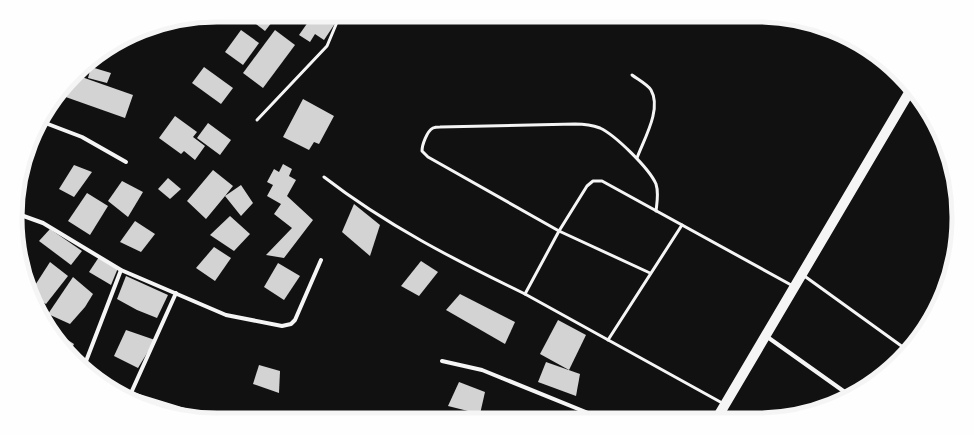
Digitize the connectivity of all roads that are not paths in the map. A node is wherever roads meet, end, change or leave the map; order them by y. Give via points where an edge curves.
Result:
1 (337, 22) edge
2 (632, 75) dead end
3 (908, 94) edge
4 (257, 120) dead end
5 (46, 123) edge
6 (636, 158) junction
7 (126, 162) dead end
8 (324, 177) dead end
9 (656, 211) junction
10 (22, 215) edge
11 (682, 225) junction
12 (559, 231) junction
13 (321, 260) dead end
14 (121, 270) junction
15 (650, 273) junction
16 (802, 274) junction
17 (794, 287) junction
18 (176, 293) junction
19 (525, 294) junction
20 (765, 336) junction
21 (608, 340) junction
22 (902, 347) edge
23 (442, 361) dead end
24 (86, 362) edge
25 (845, 392) edge
26 (131, 393) joint
27 (725, 405) junction
28 (185, 410) edge
29 (587, 413) edge
30 (720, 413) edge

1 - 4 lane via 327,46
2 - 6 lane via 650,89 655,101 654,114
3 - 16 main road
5 - 7 street via 82,137
6 - 9 lane via 656,183
6 - 12 lane via 612,136 599,128 587,125 440,127 429,132 422,147 422,152 428,157
8 - 19 lane via 392,224 477,271
9 - 11 lane
9 - 12 lane via 602,181 594,180 587,186
10 - 14 street via 43,223
11 - 15 lane
11 - 17 lane
12 - 15 lane
12 - 19 lane
13 - 18 street via 295,320 287,325 226,315
14 - 18 street
14 - 24 street
15 - 21 lane
16 - 17 main road
16 - 22 lane
17 - 20 main road
18 - 26 street
19 - 21 lane
20 - 25 street
20 - 27 main road
21 - 27 lane
23 - 29 street via 482,370
26 - 28 street
27 - 30 main road

